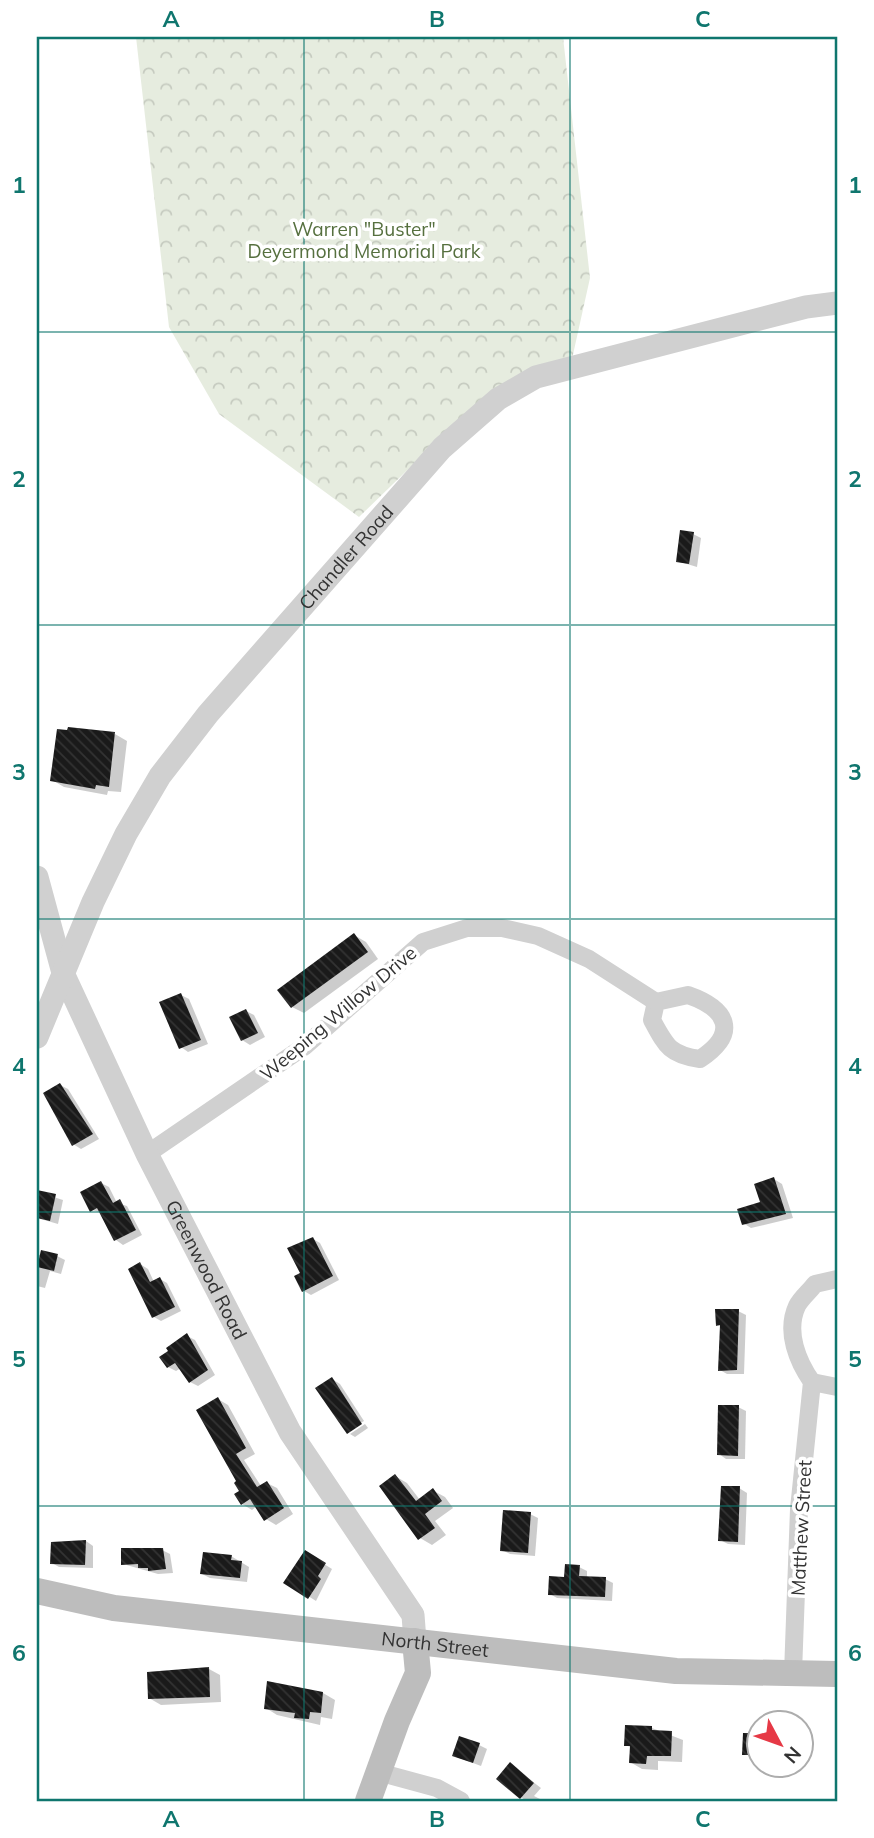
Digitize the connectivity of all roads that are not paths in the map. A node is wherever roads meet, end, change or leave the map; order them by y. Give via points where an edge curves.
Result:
1 (837, 303) edge
2 (37, 877) edge
3 (64, 973) junction
4 (656, 1002) dead end
5 (37, 1037) edge
6 (147, 1154) junction
7 (837, 1279) edge
8 (812, 1382) junction
9 (837, 1387) edge
10 (37, 1591) edge
11 (415, 1641) junction
12 (793, 1673) junction
13 (837, 1674) edge
14 (378, 1772) junction
15 (368, 1801) edge
16 (461, 1801) edge

1 - 3 street, Chandler Road via 572,366 525,382 498,399 400,494 160,776 126,834
2 - 3 street, Greenwood Road
3 - 5 street, Chandler Road
3 - 6 street, Greenwood Road
4 - 6 street, Weeping Willow Drive via 589,959 538,936 502,928 467,928 423,942 306,1046
6 - 11 street, Greenwood Road via 290,1432 413,1615
7 - 8 street via 815,1284 797,1307 794,1347
8 - 9 street
8 - 12 street, Matthew Street via 800,1509
10 - 11 main road, North Street via 114,1608
11 - 12 main road, North Street via 676,1671
11 - 14 main road via 418,1673
12 - 13 main road, North Street
14 - 15 main road
14 - 16 street via 437,1788

